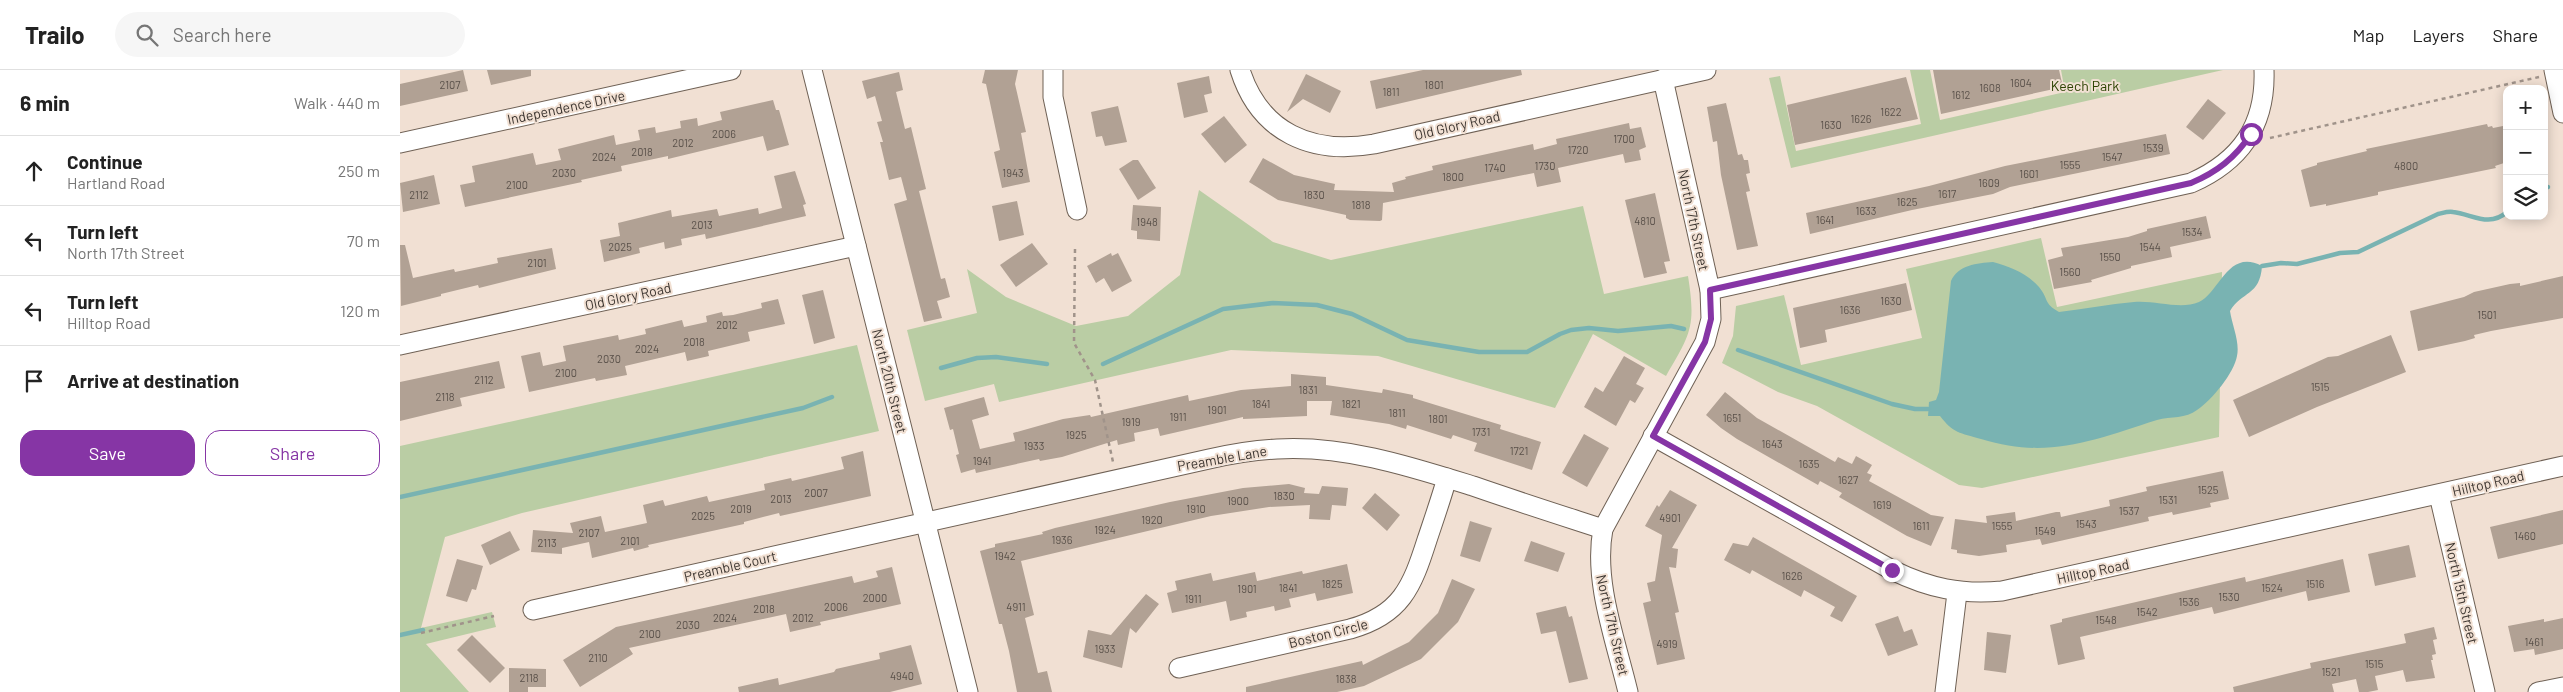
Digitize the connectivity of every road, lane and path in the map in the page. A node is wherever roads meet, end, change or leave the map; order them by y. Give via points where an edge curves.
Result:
1 (731, 70) edge
2 (812, 70) edge
3 (1052, 70) edge
4 (1240, 70) edge
5 (1706, 70) edge
6 (2264, 70) edge
7 (2554, 72) edge
8 (1663, 80) junction
9 (2563, 113) edge
10 (2270, 138) dead end
11 (400, 143) edge
12 (1077, 210) dead end
13 (856, 246) junction
14 (1075, 248) dead end
15 (1710, 290) junction
16 (400, 345) edge
17 (1653, 436) junction
18 (1113, 462) dead end
19 (2563, 466) edge
20 (1447, 478) junction
21 (2439, 495) junction
22 (926, 522) junction
23 (1603, 529) junction
24 (1958, 592) junction
25 (533, 610) dead end
26 (494, 616) dead end
27 (421, 633) dead end
28 (1179, 668) dead end
29 (2563, 687) edge
30 (968, 692) edge
31 (1628, 692) edge
32 (1945, 692) edge
33 (2485, 692) edge
34 (2538, 692) edge

1 - 11 street, Independence Drive
2 - 13 street, North 20th Street
3 - 12 street via 1053,97
4 - 8 street, Old Glory Road via 1255,102 1282,129 1298,139 1336,148 1374,144
5 - 8 street, Old Glory Road
6 - 15 street via 2263,97 2251,134 2226,164 2191,183
7 - 9 street
7 - 10 path
8 - 15 street, North 17th Street
13 - 16 street, Old Glory Road
13 - 22 street, North 20th Street
14 - 18 path via 1074,343 1095,380
15 - 17 street, North 17th Street via 1711,319 1705,342
17 - 23 street, North 17th Street
17 - 24 street, Hilltop Road via 1917,583
19 - 21 street, Hilltop Road
20 - 22 street, Preamble Lane via 1401,463 1358,454 1278,449 1209,459
20 - 23 street, Preamble Lane
20 - 28 street, Boston Circle via 1412,585 1387,613 1350,629
21 - 24 street, Hilltop Road via 2002,591
21 - 33 street, North 15th Street
22 - 25 street, Preamble Court
22 - 30 street, North 20th Street
23 - 31 street, North 17th Street via 1601,576
24 - 32 street
26 - 27 path
29 - 34 street

